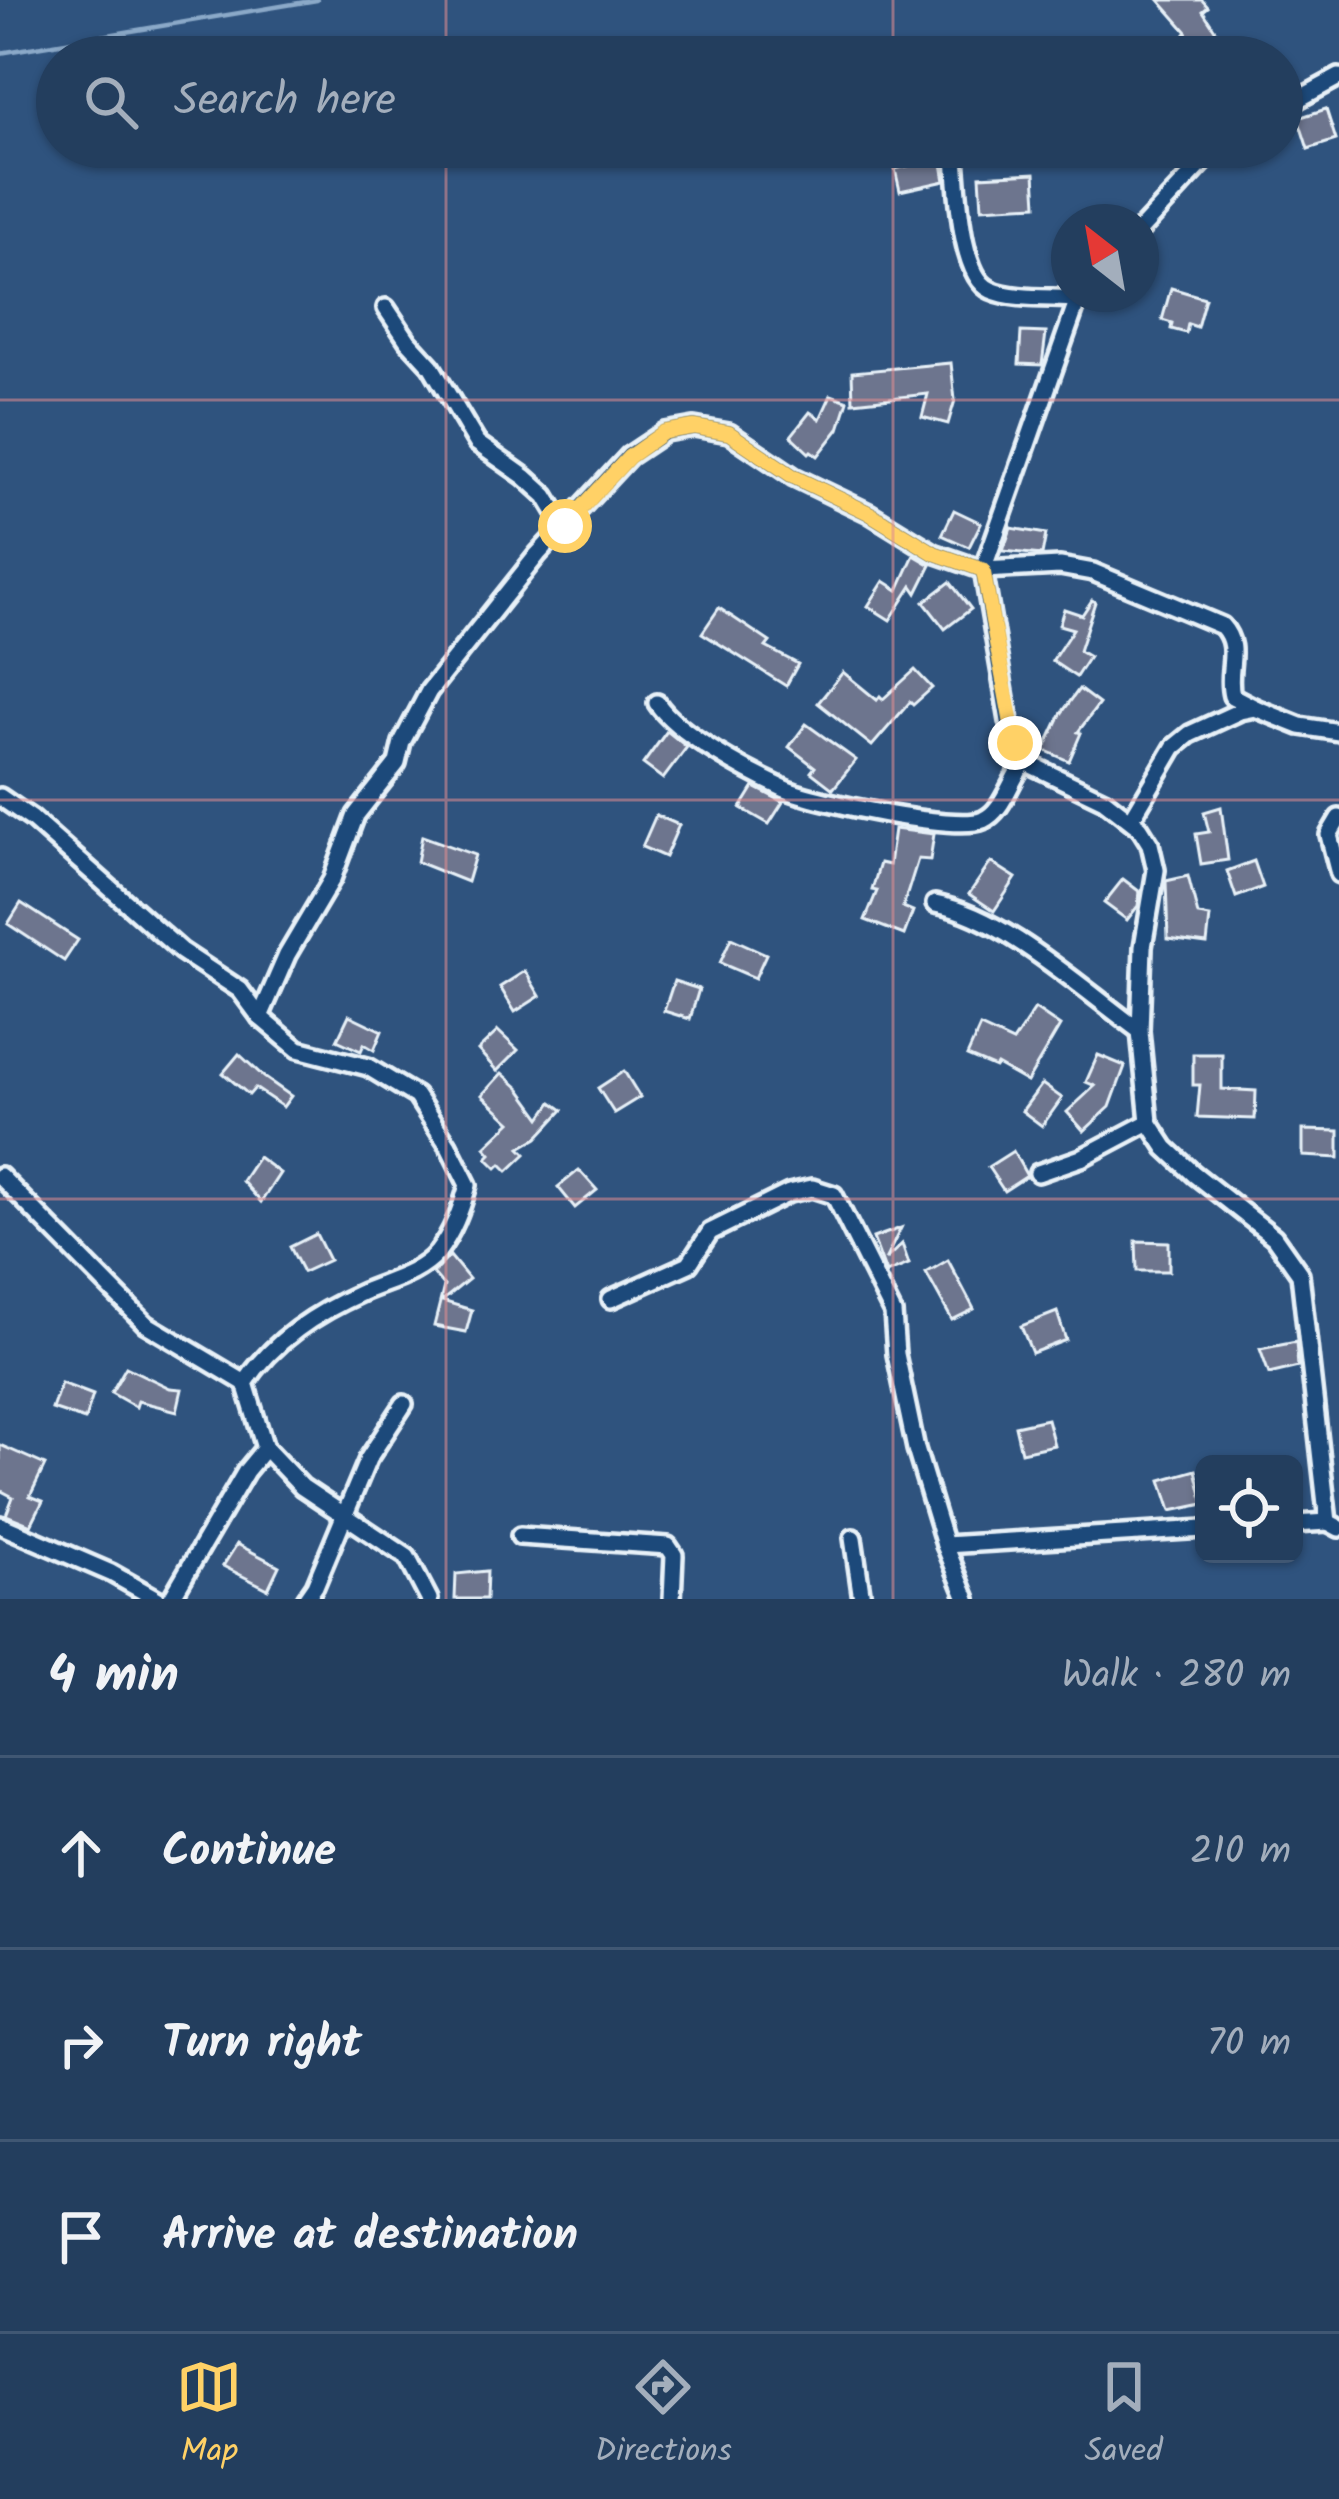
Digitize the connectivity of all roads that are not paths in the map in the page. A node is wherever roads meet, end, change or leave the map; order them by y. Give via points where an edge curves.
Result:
1 (1339, 77) edge
2 (1303, 97) edge
3 (956, 168) edge
4 (1198, 168) edge
5 (1159, 210) edge
6 (1051, 295) edge
7 (386, 308) dead end
8 (1072, 312) edge
9 (565, 526) junction
10 (983, 570) junction
11 (657, 703) dead end
12 (1255, 708) junction
13 (1339, 732) edge
14 (1025, 762) junction
15 (0, 796) edge
16 (1339, 818) edge
17 (1131, 820) junction
18 (1339, 874) edge
19 (935, 904) dead end
20 (260, 1017) junction
21 (1140, 1031) junction
22 (1149, 1122) junction
23 (1039, 1173) dead end
24 (0, 1175) edge
25 (611, 1299) dead end
26 (245, 1383) junction
27 (404, 1404) dead end
28 (265, 1448) junction
29 (342, 1516) junction
30 (1303, 1524) edge
31 (0, 1525) edge
32 (1333, 1525) edge
33 (1195, 1530) edge
34 (520, 1536) dead end
35 (853, 1538) dead end
36 (944, 1544) junction
37 (157, 1599) edge
38 (171, 1599) edge
39 (306, 1599) edge
40 (429, 1599) edge
41 (672, 1599) edge
42 (862, 1599) edge
43 (967, 1599) edge

1 - 2 street
3 - 6 street via 964,243 978,283 993,292
4 - 5 street
7 - 9 street via 477,443 546,496
8 - 10 street
9 - 10 street via 629,457 664,432 694,427 729,433 934,553
9 - 20 street via 429,691 397,763 356,815
10 - 12 street via 1093,572 1222,626 1235,650 1232,696
10 - 14 street via 1009,721
11 - 14 street via 673,723 785,789 931,821 979,822 994,813
12 - 13 street
12 - 17 street via 1174,747
14 - 17 street
15 - 20 street via 182,951 240,990
16 - 18 street via 1329,835
17 - 21 street via 1150,844 1156,870
19 - 21 street via 962,909 1015,940
20 - 26 street via 298,1049 368,1067 416,1096 468,1185 457,1222 434,1256 302,1325 265,1353
21 - 22 street
22 - 23 street
22 - 32 street via 1194,1174 1274,1237 1300,1274
24 - 26 street via 146,1324
25 - 36 street via 689,1264 710,1232 772,1201 812,1188 834,1195 893,1312 916,1449
26 - 28 street
27 - 29 street
28 - 29 street
28 - 38 street
29 - 39 street
29 - 40 street via 407,1557
30 - 32 street
31 - 37 street
33 - 36 street
34 - 41 street via 668,1546
35 - 42 street
36 - 43 street

